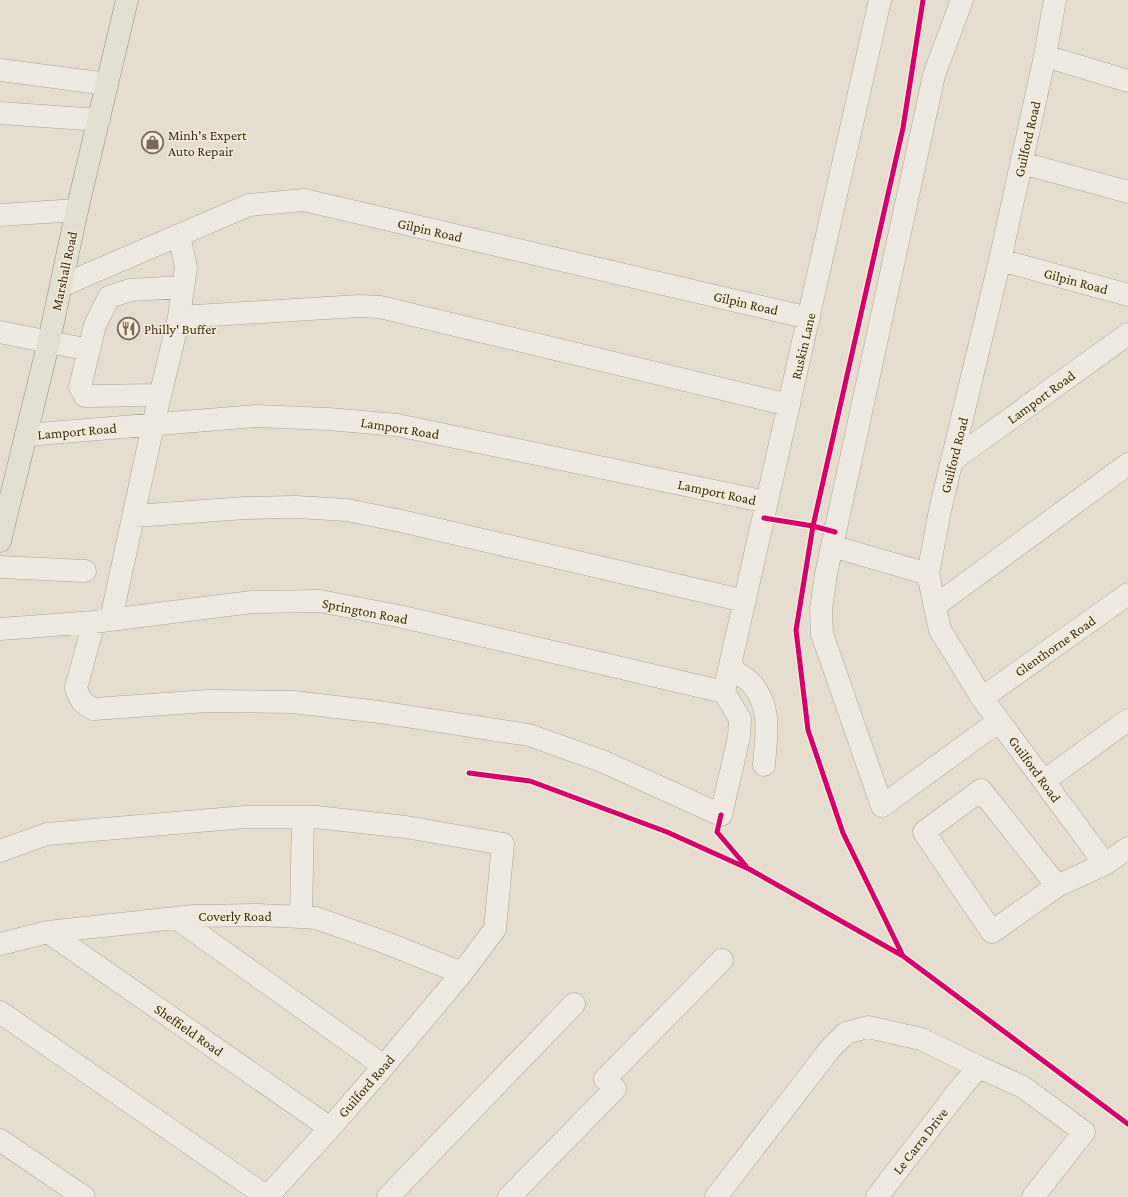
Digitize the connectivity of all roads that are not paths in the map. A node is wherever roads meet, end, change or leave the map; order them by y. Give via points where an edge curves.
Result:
1 (127, 0) edge
2 (880, 0) edge
3 (962, 0) edge
4 (1055, 0) edge
5 (1045, 56) junction
6 (0, 70) edge
7 (1128, 81) edge
8 (107, 84) junction
9 (0, 113) edge
10 (99, 120) junction
11 (1022, 163) junction
12 (1128, 192) edge
13 (77, 210) junction
14 (0, 216) edge
15 (179, 235) junction
16 (1000, 260) junction
17 (61, 286) junction
18 (183, 287) junction
19 (1128, 295) edge
20 (179, 317) junction
21 (809, 318) junction
22 (0, 332) edge
23 (1128, 334) edge
24 (49, 341) junction
25 (89, 350) junction
26 (160, 395) junction
27 (789, 405) junction
28 (153, 425) junction
29 (26, 435) junction
30 (953, 460) junction
31 (1128, 464) edge
32 (5, 494) edge
33 (767, 502) junction
34 (134, 516) junction
35 (0, 541) edge
36 (832, 546) junction
37 (0, 567) edge
38 (85, 571) dead end
39 (928, 574) junction
40 (1128, 594) edge
41 (745, 601) junction
42 (935, 606) junction
43 (103, 621) junction
44 (0, 628) edge
45 (730, 668) junction
46 (724, 692) junction
47 (982, 698) junction
48 (1128, 720) edge
49 (999, 721) junction
50 (764, 765) dead end
51 (1044, 781) junction
52 (303, 817) junction
53 (1128, 848) edge
54 (0, 851) edge
55 (1105, 864) junction
56 (1057, 886) junction
57 (301, 917) junction
58 (176, 918) junction
59 (48, 932) junction
60 (0, 944) edge
61 (722, 960) dead end
62 (462, 974) junction
63 (574, 1004) dead end
64 (0, 1012) edge
65 (384, 1066) junction
66 (979, 1068) junction
67 (330, 1128) junction
68 (0, 1140) edge
69 (273, 1195) edge
70 (84, 1197) edge
71 (388, 1197) edge
72 (509, 1197) edge
73 (716, 1197) edge
74 (877, 1197) edge
75 (1033, 1197) edge

1 - 8 main road, Marshall Road
2 - 21 street, Ruskin Lane
3 - 36 street via 934,75
4 - 5 street, Guilford Road
5 - 7 street
5 - 11 street, Guilford Road
6 - 8 street
8 - 10 main road, Marshall Road
9 - 10 street
10 - 13 main road, Marshall Road
11 - 12 street
11 - 16 street, Guilford Road
13 - 14 street
13 - 17 main road, Marshall Road
15 - 17 street, Gilpin Road
15 - 18 street via 186,267
15 - 21 street, Gilpin Road via 249,205 304,200
16 - 19 street, Gilpin Road
16 - 30 street, Guilford Road
17 - 24 main road, Marshall Road
18 - 20 street
18 - 25 street via 130,290 109,297 95,324
20 - 26 street
20 - 27 street via 358,306 380,308
21 - 27 street, Ruskin Lane
22 - 24 street
23 - 30 street, Lamport Road
24 - 25 street
24 - 29 main road, Marshall Road
25 - 26 street via 80,388 85,396
26 - 28 street
27 - 33 street, Ruskin Lane
28 - 29 street, Lamport Road
28 - 33 street, Lamport Road via 256,416 397,425
28 - 34 street
29 - 32 main road, Marshall Road
30 - 39 street, Guilford Road
31 - 42 street
32 - 35 main road, Marshall Road
33 - 41 street, Ruskin Lane
34 - 41 street via 245,508 347,510
34 - 43 street
36 - 39 street
36 - 49 street via 821,609 822,634 882,806
37 - 38 street
39 - 42 street, Guilford Road
40 - 47 street, Glenthorne Road
41 - 45 street, Ruskin Lane
42 - 47 street, Guilford Road via 940,630
43 - 44 street, Springton Road
43 - 46 street, Springton Road via 252,602 320,601 410,619
43 - 46 street via 76,688 79,699 94,709 207,701 293,702 379,712 529,735 602,760 721,815 739,737 740,718
45 - 46 street, Ruskin Lane
45 - 50 street via 749,681 762,701 767,716
47 - 49 street, Guilford Road
48 - 51 street
49 - 51 street, Guilford Road
51 - 55 street, Guilford Road
52 - 54 street via 245,818 47,834
52 - 57 street
52 - 62 street, Guilford Road via 406,827 503,844 495,929
53 - 55 street
55 - 56 street
56 - 56 street via 981,790 924,832 992,932
57 - 58 street, Coverly Road via 258,915
57 - 62 street, Coverly Road via 316,918 384,942
58 - 59 street, Coverly Road
58 - 65 street
59 - 60 street, Coverly Road
59 - 67 street, Sheffield Road
61 - 72 street via 605,1079 615,1088
62 - 65 street, Guilford Road
63 - 71 street
64 - 69 street
65 - 67 street, Guilford Road
66 - 73 street via 921,1039 868,1027 846,1033 830,1049
66 - 74 street, Le Carra Drive via 963,1085
66 - 75 street via 1023,1087 1084,1132
67 - 69 street, Guilford Road
68 - 70 street

